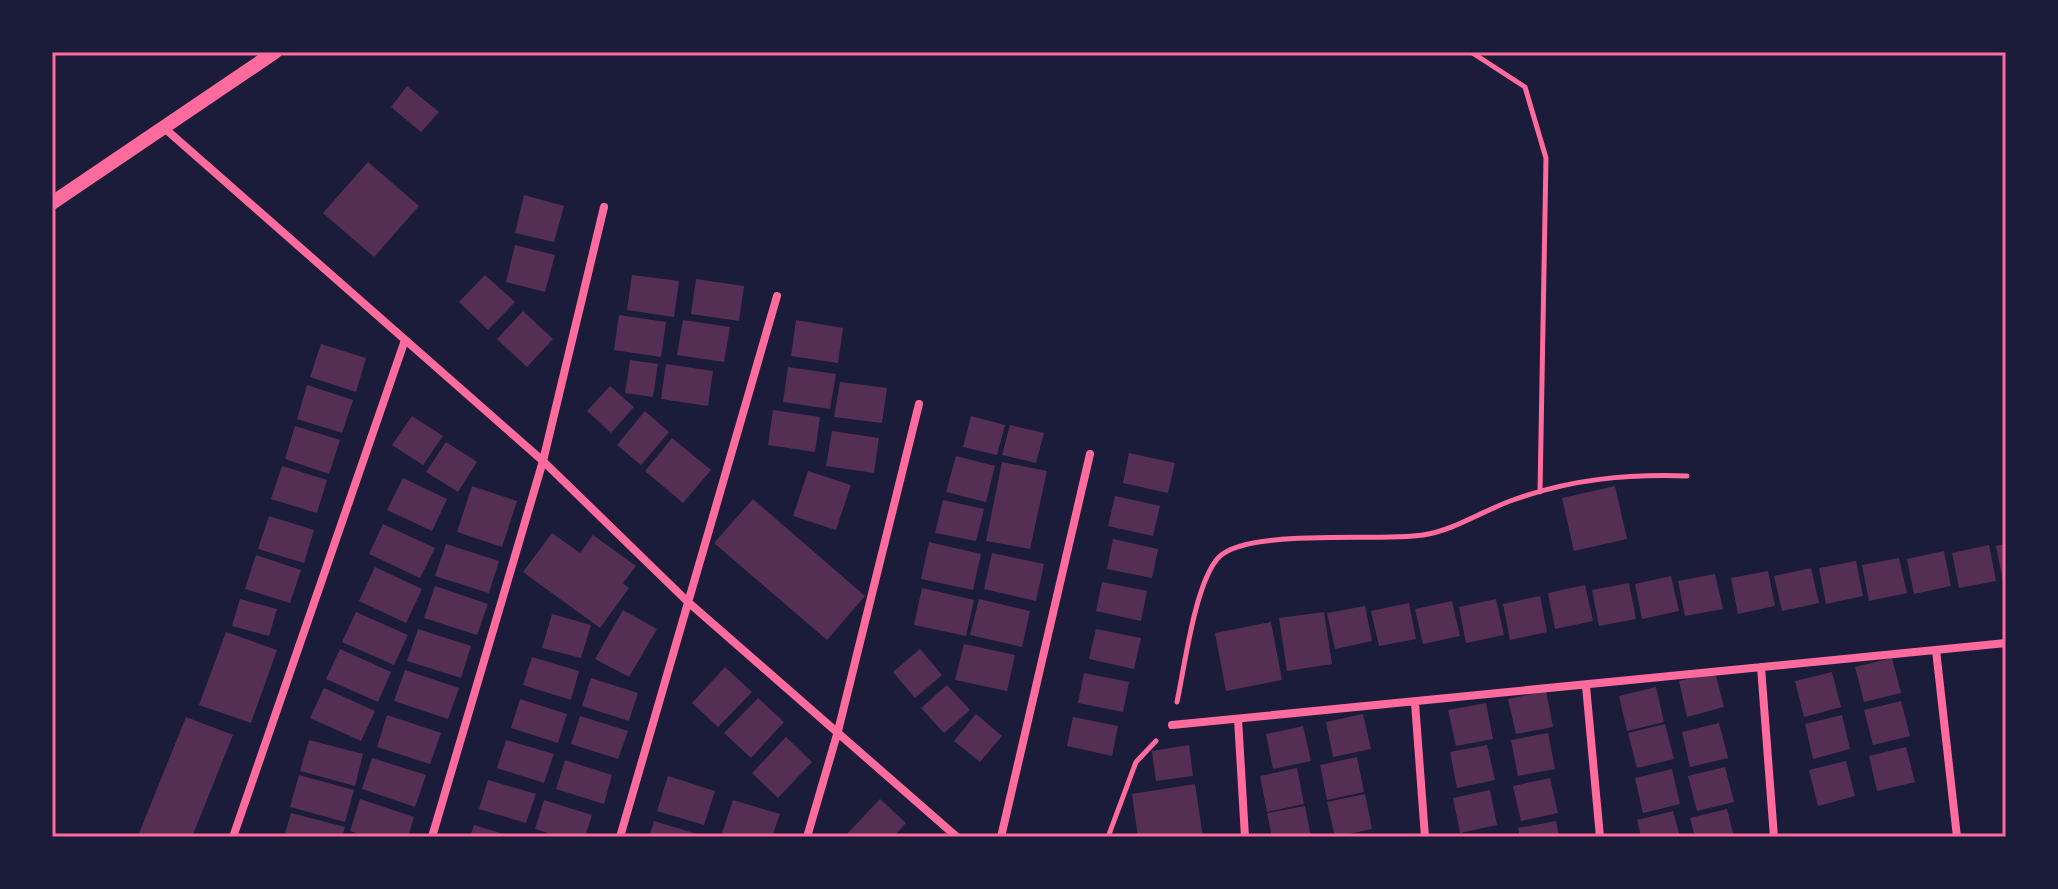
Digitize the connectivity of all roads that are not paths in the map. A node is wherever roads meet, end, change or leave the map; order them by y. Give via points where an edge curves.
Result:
1 (275, 52) edge
2 (162, 126) junction
3 (52, 203) edge
4 (604, 207) dead end
5 (777, 296) dead end
6 (405, 340) junction
7 (919, 404) dead end
8 (1090, 454) dead end
9 (543, 461) junction
10 (688, 602) junction
11 (2006, 643) edge
12 (1936, 650) junction
13 (1761, 667) junction
14 (1586, 686) junction
15 (1415, 703) junction
16 (1238, 719) junction
17 (1172, 725) road end
18 (838, 731) junction
19 (233, 837) edge
20 (432, 837) edge
21 (620, 837) edge
22 (807, 837) edge
23 (957, 837) edge
24 (1001, 837) edge
25 (1245, 837) edge
26 (1425, 837) edge
27 (1600, 837) edge
28 (1774, 837) edge
29 (1957, 837) edge

1 - 2 street
2 - 3 street
2 - 6 street
4 - 9 street
5 - 10 street
6 - 9 street
6 - 19 street
7 - 18 street
8 - 24 street
9 - 10 street
9 - 20 street
10 - 18 street
10 - 21 street
11 - 12 street
12 - 13 street
12 - 29 street
13 - 14 street
13 - 28 street
14 - 15 street
14 - 27 street
15 - 16 street
15 - 26 street
16 - 17 street
16 - 25 street
18 - 22 street
18 - 23 street

